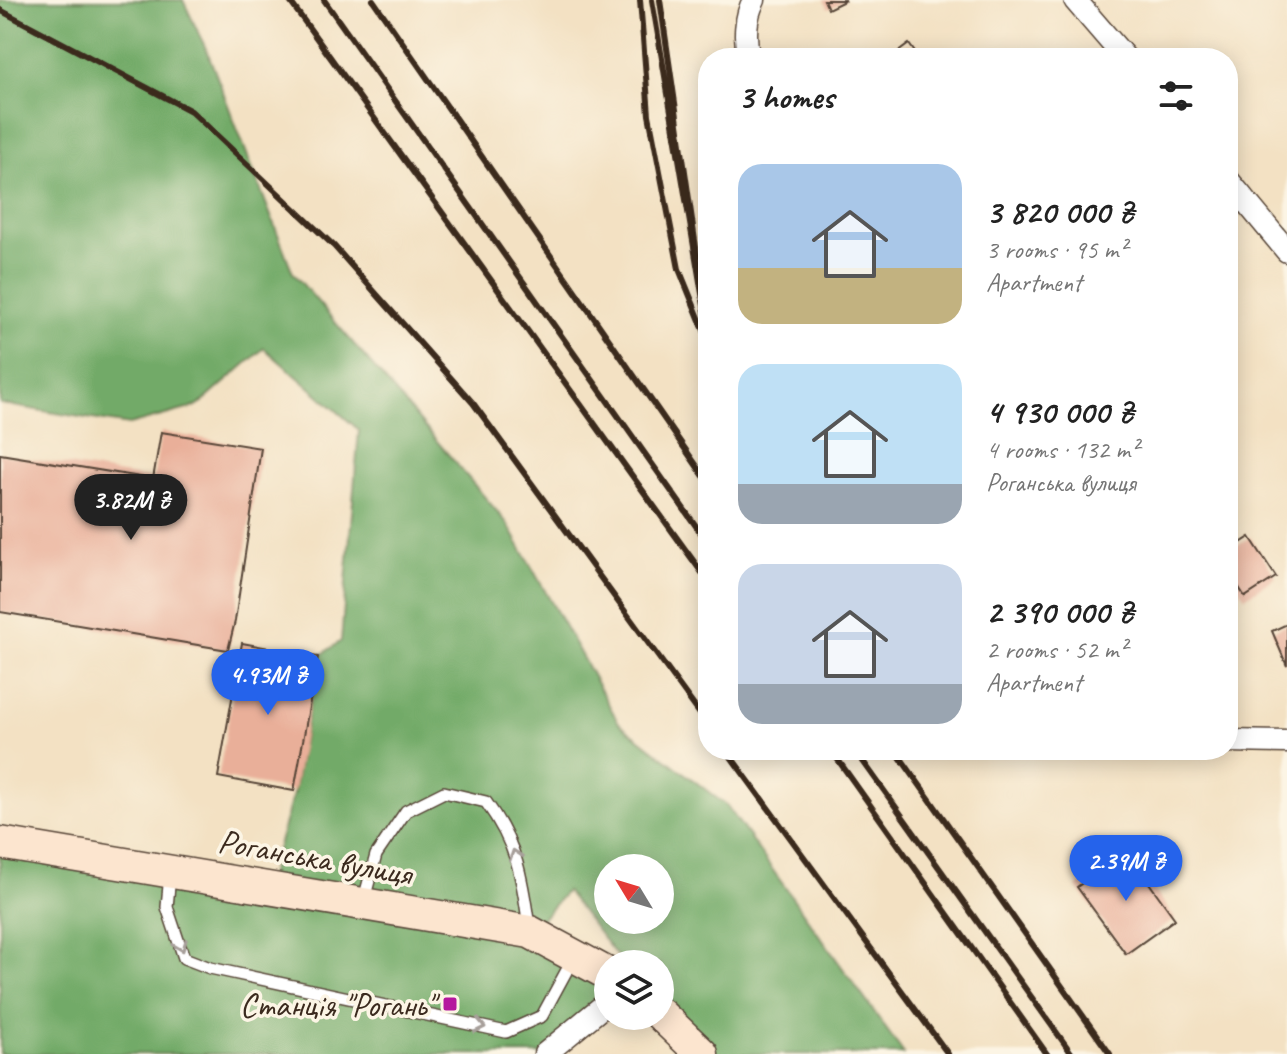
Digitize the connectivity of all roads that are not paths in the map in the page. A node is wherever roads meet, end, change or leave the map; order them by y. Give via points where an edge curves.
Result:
1 (754, 0) edge
2 (1075, 0) edge
3 (748, 48) edge
4 (1116, 48) edge
5 (1238, 192) edge
6 (1287, 251) edge
7 (1238, 741) edge
8 (1287, 742) edge
9 (0, 843) edge
10 (170, 871) junction
11 (363, 904) junction
12 (530, 932) junction
13 (575, 956) junction
14 (594, 966) edge
15 (594, 1014) edge
16 (674, 1027) edge
17 (545, 1054) edge
18 (702, 1054) edge

1 - 3 street via 746,30
2 - 4 street
5 - 6 street
7 - 8 street
9 - 10 main road, Роганська вулиця
10 - 11 main road, Роганська вулиця
10 -> 13 lane via 167,907 184,958 506,1032 542,1016
11 - 12 main road, Роганська вулиця
12 -> 11 lane via 523,880 506,829 486,802 444,792 406,811 376,855
12 - 13 main road, Роганська вулиця
13 - 14 main road, Роганська вулиця
15 - 17 street
16 - 18 main road

